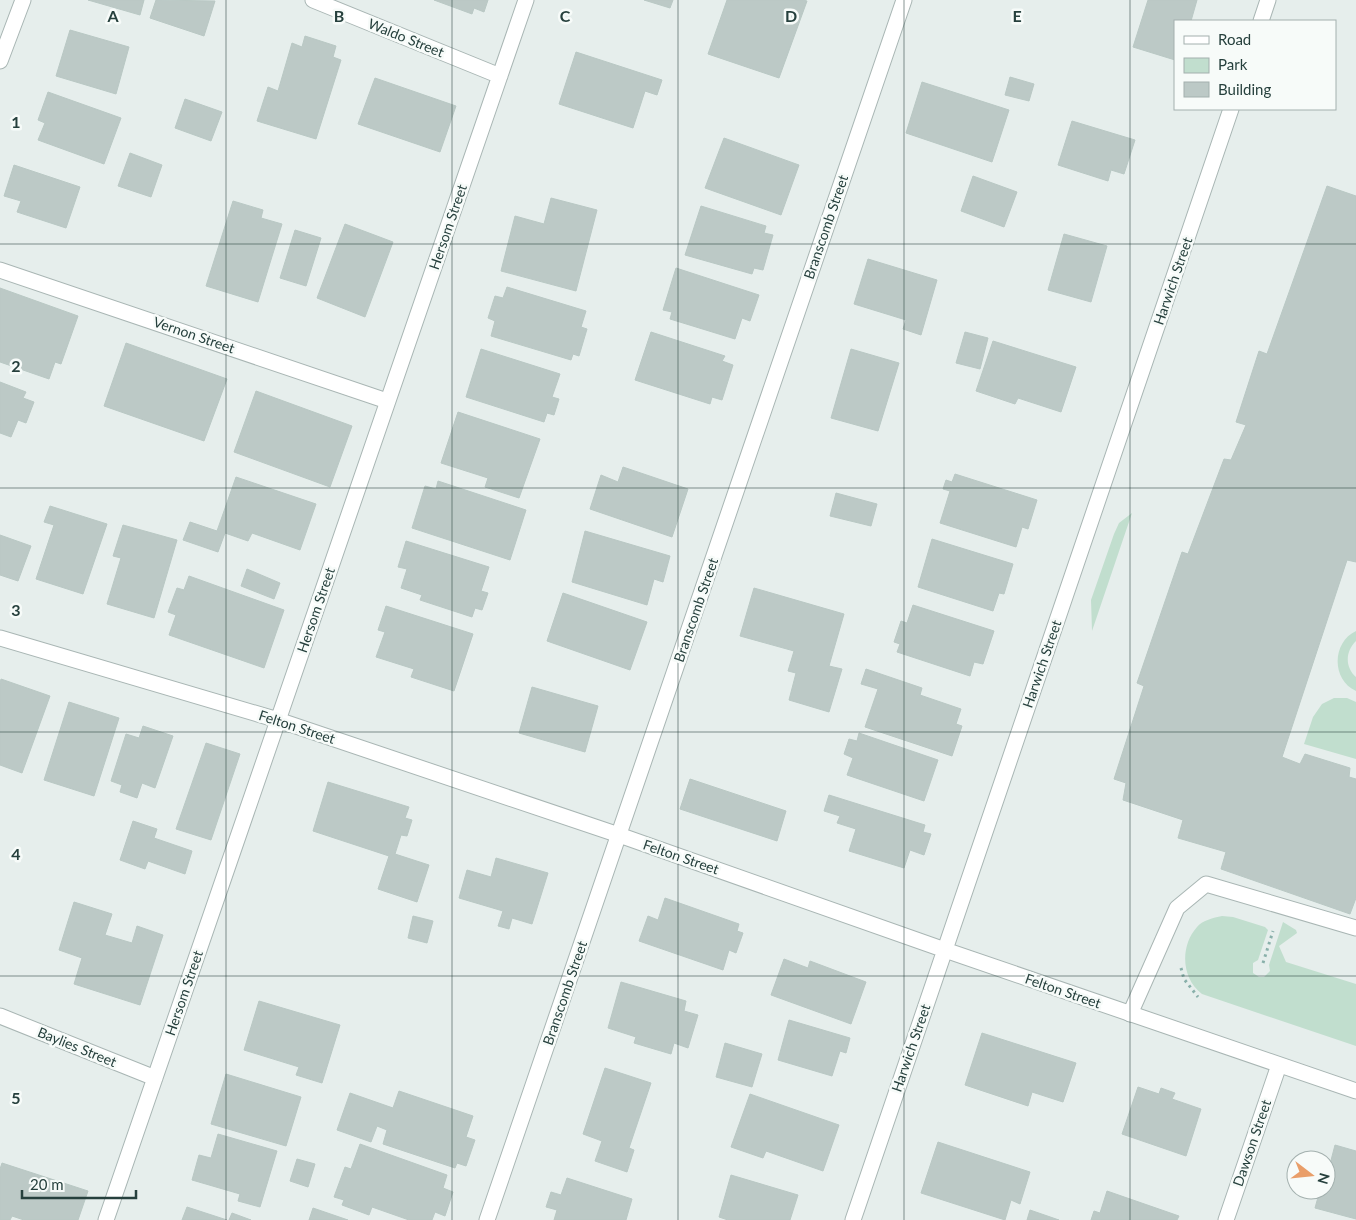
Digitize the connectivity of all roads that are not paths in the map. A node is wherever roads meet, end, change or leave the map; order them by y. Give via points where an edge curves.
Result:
1 (23, 0) edge
2 (313, 0) edge
3 (526, 0) edge
4 (904, 0) edge
5 (1268, 0) edge
6 (1261, 20) edge
7 (0, 61) edge
8 (500, 76) junction
9 (1231, 110) edge
10 (0, 270) edge
11 (388, 401) junction
12 (0, 638) edge
13 (278, 720) junction
14 (619, 835) junction
15 (1356, 928) edge
16 (944, 950) junction
17 (1130, 1014) junction
18 (0, 1016) edge
19 (1279, 1065) junction
20 (155, 1078) junction
21 (1356, 1091) edge
22 (106, 1220) edge
23 (487, 1220) edge
24 (853, 1220) edge
25 (1226, 1220) edge

1 - 7 street
2 - 8 street, Waldo Street
3 - 8 street, Hersom Street
4 - 14 street, Branscomb Street
5 - 6 street
8 - 11 street, Hersom Street
9 - 16 street, Harwich Street
10 - 11 street, Vernon Street
11 - 13 street, Hersom Street
12 - 13 street, Felton Street
13 - 14 street, Felton Street
13 - 20 street, Hersom Street
14 - 16 street, Felton Street
14 - 23 street, Branscomb Street
15 - 17 street via 1206,884 1177,908
16 - 17 street, Felton Street
16 - 24 street, Harwich Street
17 - 19 street, Felton Street
18 - 20 street, Baylies Street
19 - 21 street, Felton Street
19 - 25 street, Dawson Street
20 - 22 street, Hersom Street

